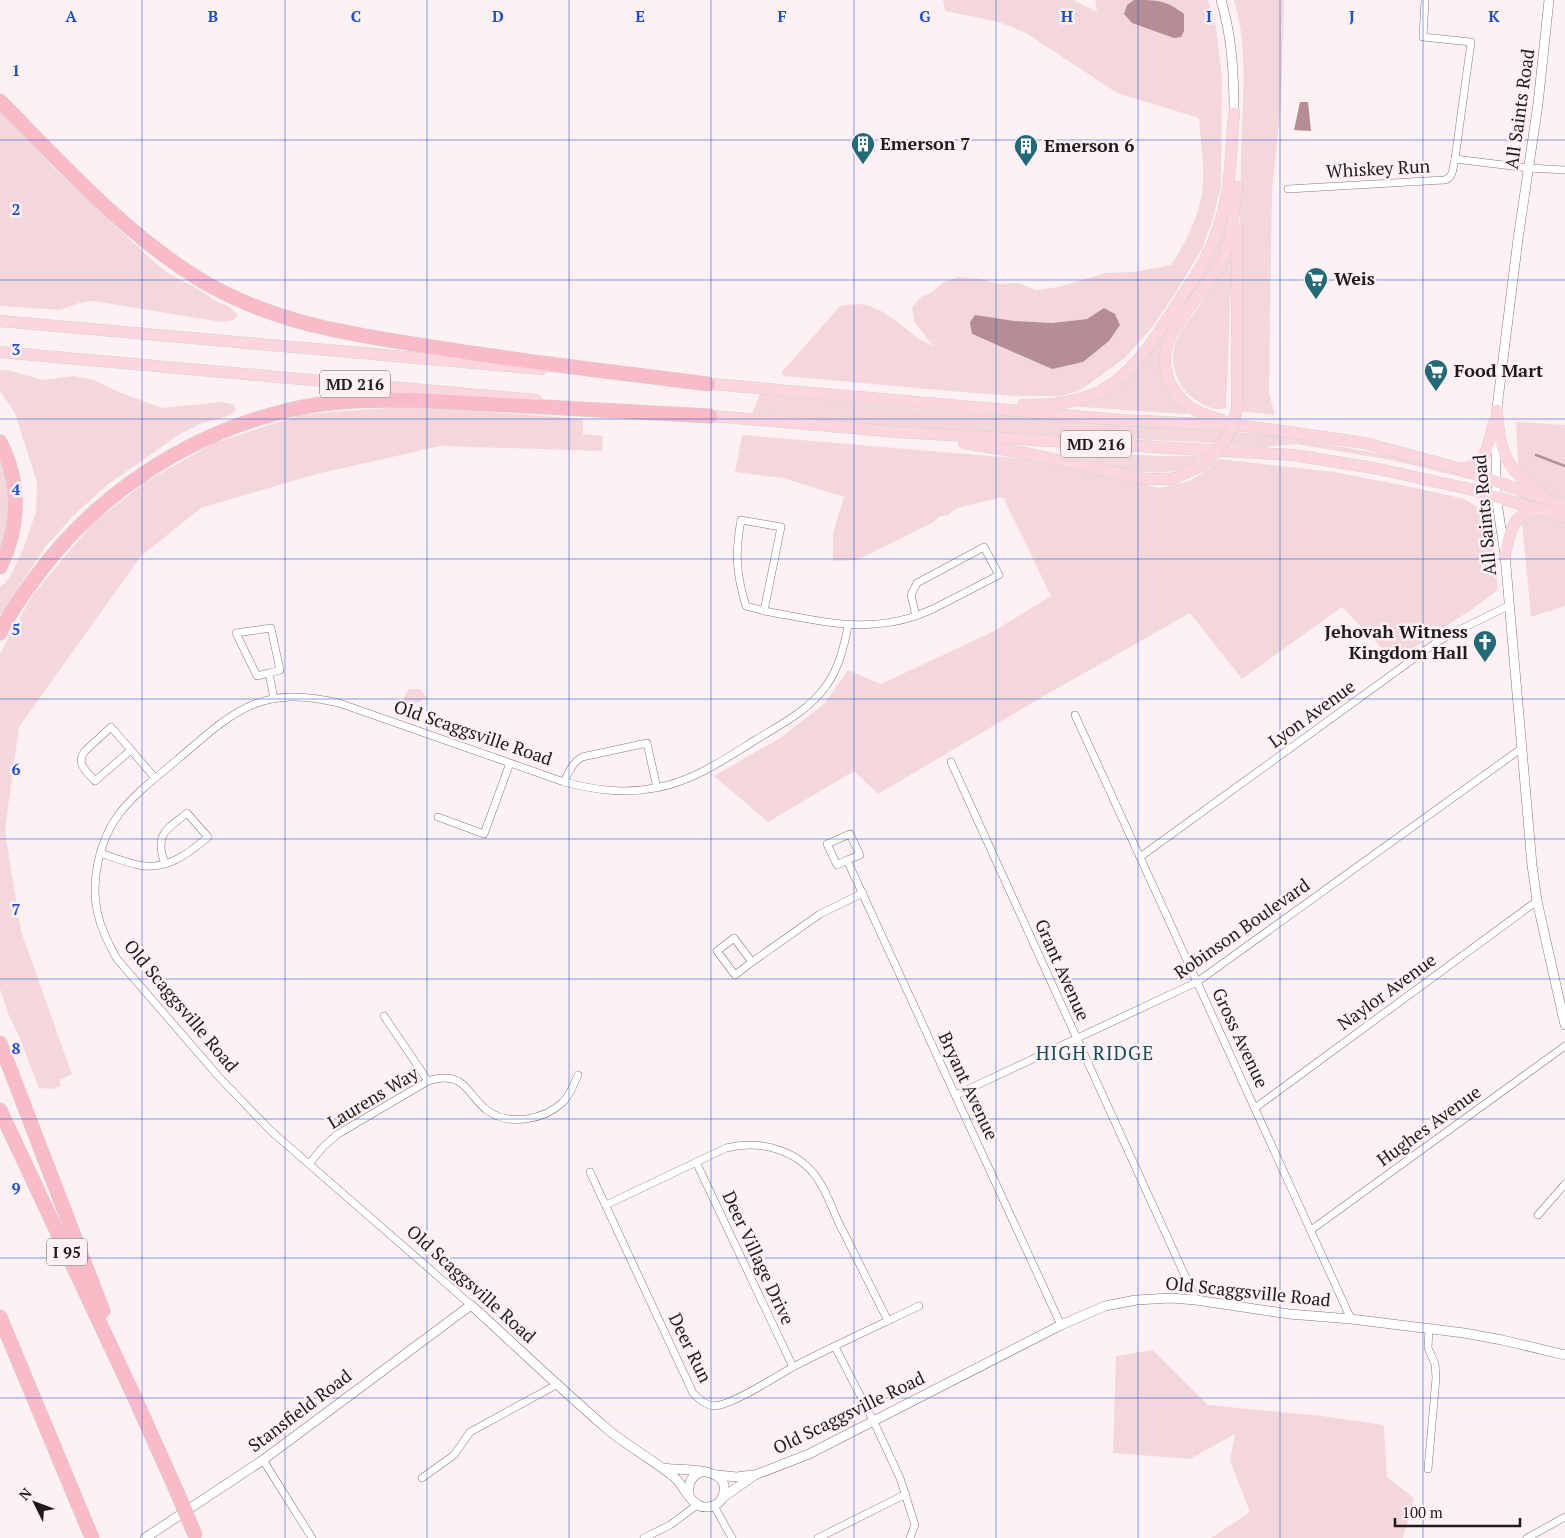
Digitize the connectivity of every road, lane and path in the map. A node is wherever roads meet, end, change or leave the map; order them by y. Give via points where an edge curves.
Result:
1 (1214, 0) edge
2 (1221, 0) edge
3 (1425, 0) edge
4 (1549, 0) edge
5 (1226, 16) junction
6 (0, 101) edge
7 (1234, 113) junction
8 (1455, 159) junction
9 (1528, 168) junction
10 (1565, 170) edge
11 (1237, 187) junction
12 (1288, 189) dead end
13 (0, 321) edge
14 (0, 352) edge
15 (708, 384) junction
16 (898, 401) junction
17 (1497, 410) junction
18 (710, 416) junction
19 (1246, 426) junction
20 (898, 432) junction
21 (0, 442) edge
22 (1461, 469) junction
23 (1496, 481) junction
24 (1496, 496) junction
25 (1565, 505) edge
26 (1543, 510) junction
27 (1565, 517) edge
28 (1505, 555) junction
29 (0, 567) edge
30 (1508, 606) junction
31 (764, 611) junction
32 (916, 616) junction
33 (848, 626) junction
34 (0, 633) edge
35 (269, 673) junction
36 (274, 699) junction
37 (1075, 715) dead end
38 (1522, 748) junction
39 (131, 750) junction
40 (951, 762) dead end
41 (510, 763) junction
42 (155, 778) junction
43 (564, 782) junction
44 (656, 788) junction
45 (438, 818) dead end
46 (100, 853) junction
47 (1140, 857) junction
48 (847, 860) junction
49 (165, 864) junction
50 (863, 893) junction
51 (1537, 902) junction
52 (752, 962) junction
53 (1197, 982) junction
54 (384, 1016) dead end
55 (1565, 1026) edge
56 (1077, 1038) junction
57 (0, 1043) edge
58 (1565, 1046) edge
59 (578, 1075) dead end
60 (428, 1082) junction
61 (956, 1095) junction
62 (1255, 1108) junction
63 (0, 1110) edge
64 (696, 1162) junction
65 (309, 1164) junction
66 (590, 1172) dead end
67 (1565, 1184) edge
68 (606, 1205) junction
69 (1538, 1215) dead end
70 (1311, 1230) junction
71 (1196, 1300) junction
72 (471, 1305) junction
73 (919, 1306) dead end
74 (0, 1317) edge
75 (1352, 1319) junction
76 (888, 1320) junction
77 (1062, 1325) junction
78 (0, 1327) edge
79 (1429, 1329) junction
80 (835, 1347) junction
81 (1565, 1355) edge
82 (794, 1367) junction
83 (28, 1384) junction
84 (558, 1384) junction
85 (133, 1394) junction
86 (874, 1420) junction
87 (263, 1460) junction
88 (662, 1468) junction
89 (1428, 1470) dead end
90 (704, 1471) junction
91 (717, 1475) junction
92 (755, 1475) junction
93 (422, 1478) dead end
94 (906, 1494) junction
95 (689, 1496) junction
96 (722, 1498) junction
97 (697, 1505) junction
98 (714, 1506) junction
99 (1565, 1517) edge
100 (195, 1536) edge
101 (92, 1538) edge
102 (145, 1538) edge
103 (312, 1538) edge
104 (644, 1538) edge
105 (732, 1538) edge
106 (818, 1538) edge
107 (910, 1538) edge
108 (1526, 1538) edge

1 - 5 street
2 - 5 street
3 - 8 street, Whiskey Run via 1423,36 1471,42
4 - 9 street, All Saints Road
5 - 7 street via 1234,64
6 - 15 highway via 120,219 158,251 204,282 251,305 334,331 485,356
7 - 11 main road
7 - 16 main road via 1226,196 1212,246 1150,346 1116,382 1079,400 1056,405
8 - 9 street, Whiskey Run
8 - 12 street, Whiskey Run via 1450,177 1444,180
9 - 10 street, Whiskey Run
9 - 17 street, All Saints Road
11 - 19 main road via 1227,251 1210,280 1175,326 1166,352 1165,367 1176,394 1184,404 1197,412
11 - 20 main road, bridge via 1237,407 1230,434 1203,465 1172,479 1144,479 1030,454
13 - 15 main road, MD 216
14 - 18 main road, MD 216
15 - 16 main road, MD 216
16 - 19 main road, MD 216 via 1120,420
17 - 22 main road via 1483,458 1471,468
17 - 23 street, All Saints Road
17 - 25 main road via 1500,445 1513,470 1542,494
18 - 20 main road, MD 216
18 - 34 highway via 370,400 335,402 259,418 212,436 162,461 106,502 43,567
19 - 22 main road, MD 216 via 1365,443
20 - 24 main road, MD 216 via 1293,455 1374,468
21 - 29 highway via 10,466 16,509 14,530
22 - 23 main road, MD 216
23 - 24 street, All Saints Road
23 - 25 main road, MD 216
24 - 26 main road, MD 216
24 - 28 street, All Saints Road
26 - 27 main road, MD 216
26 - 28 main road via 1525,513 1515,522
28 - 30 street, All Saints Road
30 - 38 street, All Saints Road
30 - 47 street, Lyon Avenue via 1428,648
31 - 31 street via 781,527 742,520 736,564 739,584 746,606
31 - 33 street
32 - 32 street via 911,594 917,583 984,547 999,574
32 - 33 street via 897,622
33 - 44 street, Old Scaggsville Road via 835,673 809,705 711,767
35 - 35 street via 257,676 236,633 271,628 280,670
35 - 36 street
36 - 41 street, Old Scaggsville Road via 310,697 339,703
36 - 42 street, Old Scaggsville Road via 236,712
37 - 47 street, Gross Avenue
38 - 51 street, All Saints Road
38 - 53 street, Robinson Boulevard
39 - 39 street via 111,728 85,751 82,766 96,781
39 - 42 street
40 - 56 street, Grant Avenue
41 - 43 street, Old Scaggsville Road
41 - 45 street via 484,834
42 - 46 street, Old Scaggsville Road via 120,813 108,831
43 - 44 street, Old Scaggsville Road via 619,791
43 - 44 street via 570,768 582,757 648,743
46 - 49 street via 139,865
46 - 65 street, Old Scaggsville Road via 94,890 96,906 106,940 117,959 246,1105
47 - 53 street, Gross Avenue
48 - 48 street via 860,855 850,834 828,844 837,865
48 - 50 street, Bryant Avenue
49 - 49 street via 191,852 208,837 187,813 163,835 160,843
50 - 52 street via 820,914
50 - 61 street, Bryant Avenue
51 - 55 street, All Saints Road
51 - 62 street, Naylor Avenue
52 - 52 street via 734,938 717,950 734,975
53 - 56 street, Robinson Boulevard
53 - 62 street, Gross Avenue
54 - 60 street
56 - 61 street, Robinson Boulevard
56 - 71 street, Grant Avenue
57 - 85 highway via 88,1268
58 - 70 street, Hughes Avenue
59 - 60 street, Laurens Way via 562,1102 551,1110 519,1120 490,1112 457,1081 438,1078
60 - 65 street, Laurens Way via 338,1134
61 - 77 street, Bryant Avenue
62 - 70 street, Gross Avenue
63 - 85 highway, I 95
64 - 68 street
64 - 76 street via 726,1148 754,1144 782,1150 805,1164 823,1186 837,1221
64 - 82 street, Deer Village Drive
65 - 72 street, Old Scaggsville Road
66 - 68 street, Deer Run
67 - 69 street
68 - 82 street, Deer Run via 700,1401 708,1406 731,1401
70 - 75 street, Gross Avenue
71 - 75 street, Old Scaggsville Road via 1289,1314
71 - 77 street, Old Scaggsville Road via 1154,1298 1129,1301 1105,1306
72 - 84 street, Old Scaggsville Road
72 - 87 street, Stansfield Road
73 - 76 street, Deer Run
74 - 83 highway
75 - 79 street, Old Scaggsville Road
76 - 80 street, Deer Run
77 - 86 street, Old Scaggsville Road
78 - 83 highway
79 - 81 street, Old Scaggsville Road via 1502,1340
79 - 89 street via 1428,1348 1436,1378
80 - 82 street, Deer Run
80 - 86 street
83 - 101 highway
84 - 88 street, Old Scaggsville Road via 606,1428
84 - 93 street via 470,1432 454,1455
85 - 100 highway, I 95, bridge
86 - 92 street, Old Scaggsville Road via 809,1454
86 - 94 street
87 - 102 street, Stansfield Road
87 - 103 street
88 - 90 street
88 - 95 street, Old Scaggsville Road via 680,1482
90 - 91 street
90 - 95 street via 690,1480
91 - 92 street, Old Scaggsville Road
91 - 96 street via 723,1482
92 - 96 street, Old Scaggsville Road
94 - 106 street
94 - 107 street via 914,1525
95 - 97 street
96 - 98 street
97 - 98 street
97 - 104 street via 670,1525
98 - 105 street
99 - 108 street

